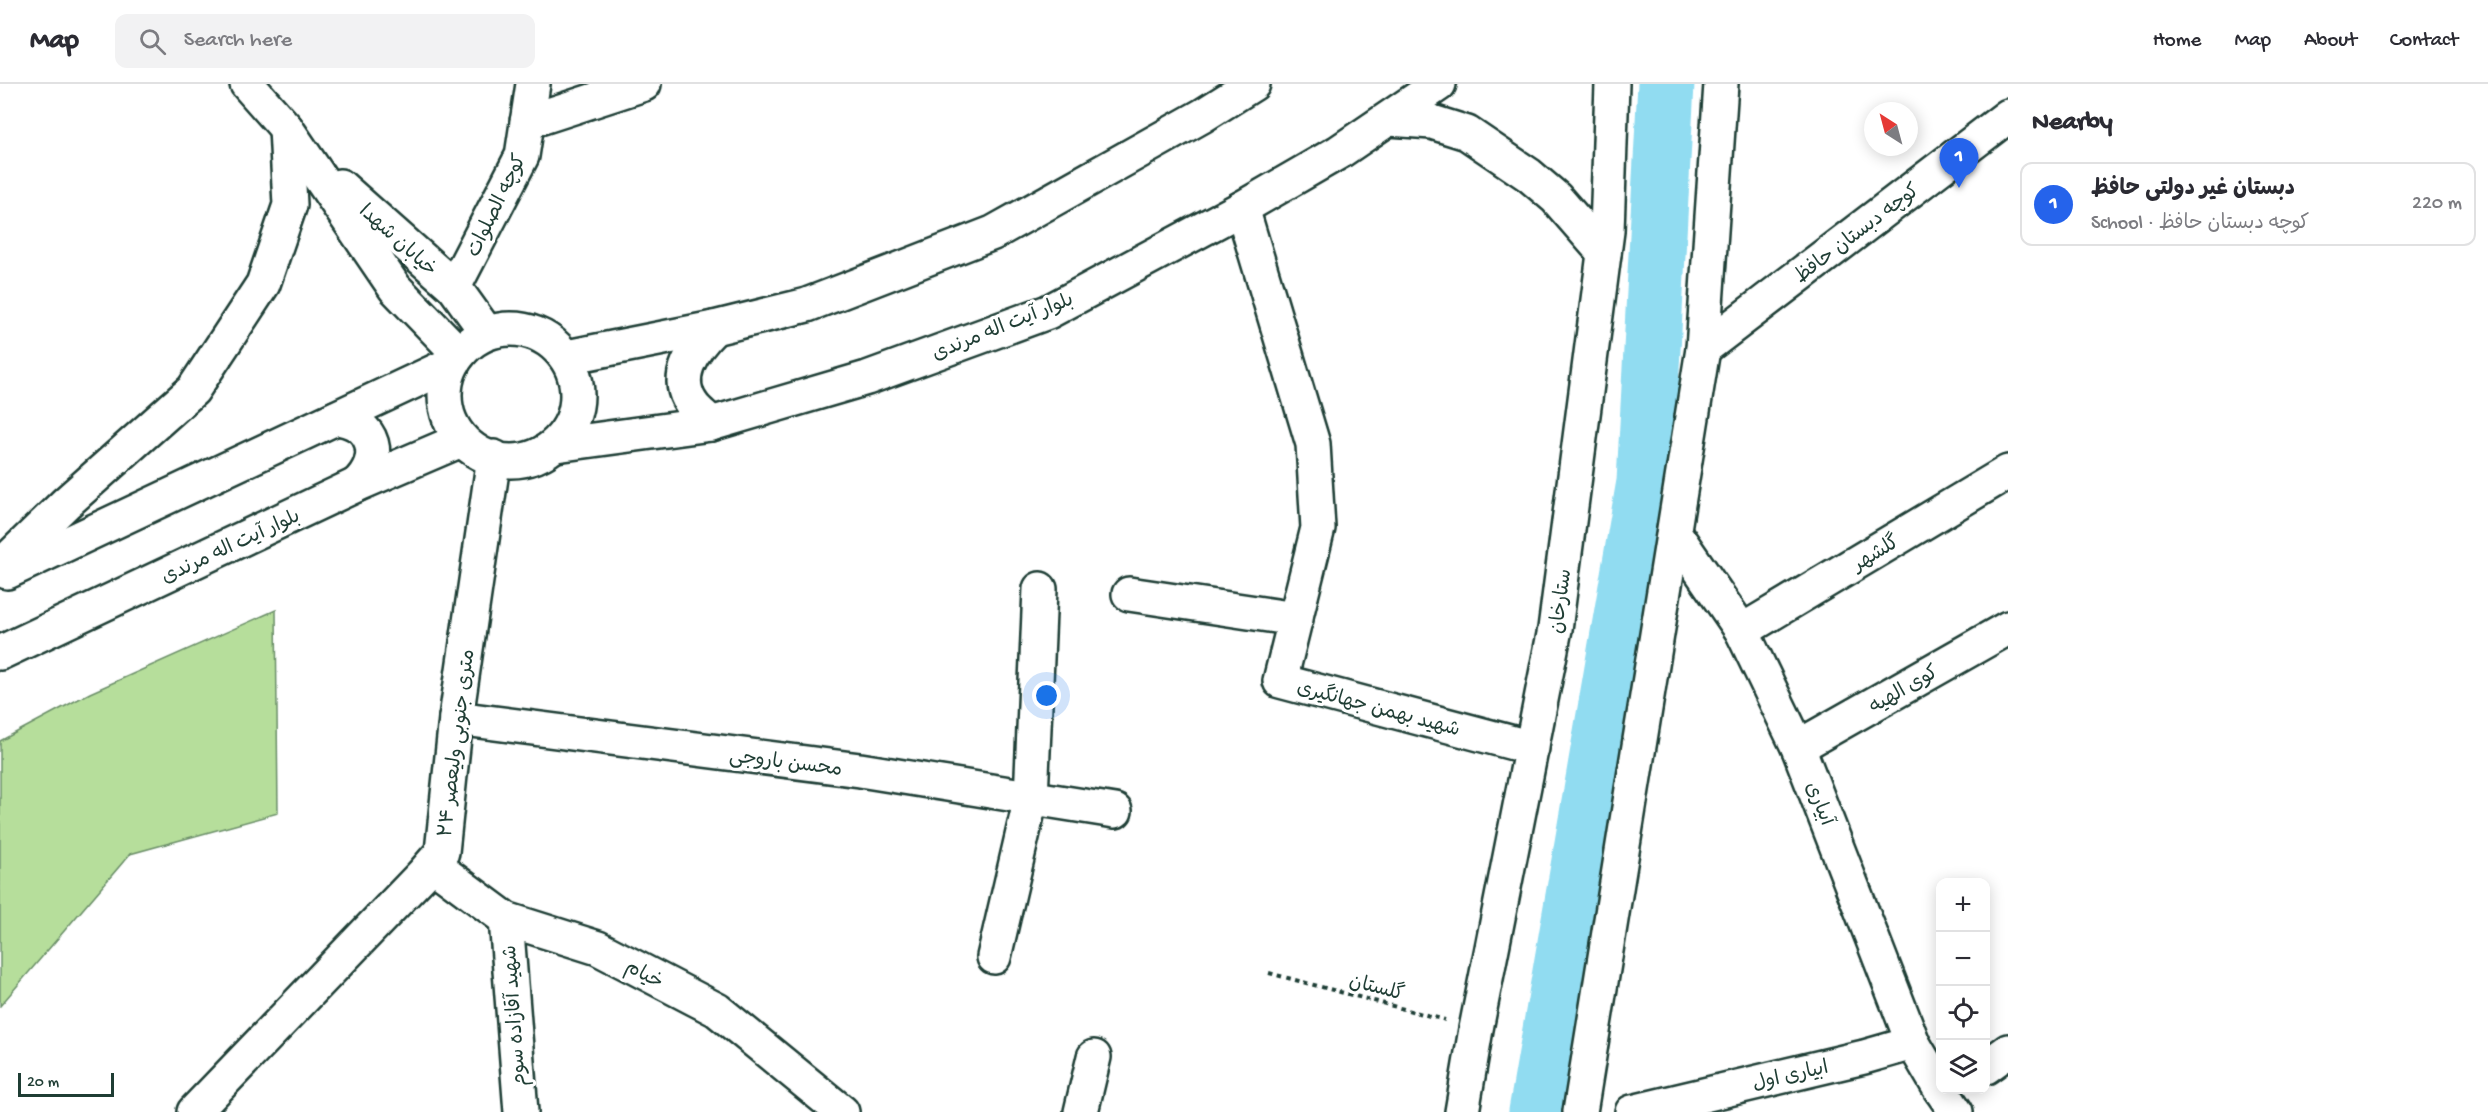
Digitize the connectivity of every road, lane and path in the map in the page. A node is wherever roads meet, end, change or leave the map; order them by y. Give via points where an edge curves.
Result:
1 (247, 84) edge
2 (533, 84) edge
3 (644, 84) edge
4 (1253, 84) edge
5 (1439, 84) edge
6 (1612, 84) edge
7 (1721, 84) edge
8 (1389, 119) junction
9 (527, 122) junction
10 (2003, 130) edge
11 (294, 140) junction
12 (1242, 207) junction
13 (1604, 253) junction
14 (454, 287) junction
15 (714, 328) junction
16 (487, 333) junction
17 (1703, 348) junction
18 (567, 357) junction
19 (456, 358) junction
20 (336, 418) junction
21 (711, 424) junction
22 (461, 440) junction
23 (556, 445) junction
24 (494, 457) junction
25 (2008, 472) edge
26 (356, 485) junction
27 (1674, 532) junction
28 (0, 567) edge
29 (0, 576) edge
30 (1040, 589) dead end
31 (1129, 594) dead end
32 (1296, 619) junction
33 (2008, 628) edge
34 (1742, 631) junction
35 (0, 653) edge
36 (456, 718) junction
37 (1798, 747) junction
38 (1532, 748) junction
39 (1031, 798) junction
40 (1115, 811) dead end
41 (432, 864) junction
42 (506, 919) junction
43 (994, 957) dead end
44 (1269, 973) dead end
45 (1476, 1029) junction
46 (1913, 1043) junction
47 (2008, 1051) edge
48 (1094, 1057) dead end
49 (1990, 1064) edge
50 (1947, 1095) edge
51 (194, 1112) edge
52 (520, 1112) edge
53 (842, 1112) edge
54 (1081, 1112) edge
55 (1462, 1112) edge
56 (1580, 1112) edge
57 (1632, 1112) edge

1 - 11 street, خیابان شهدا
2 - 9 street, کوچه الصلوات
3 - 9 street
4 - 15 street via 993,233 807,305
5 - 8 street, بلوار آیت اله مرندی
6 - 13 street, ستارخان
7 - 17 street
8 - 12 street, بلوار آیت اله مرندی
8 - 13 street via 1432,122 1467,133 1538,182
9 - 14 street, کوچه الصلوات via 522,156
10 - 17 street, کوچه دبستان حافظ
11 - 14 street, خیابان شهدا
11 - 19 street, خیابان شهدا via 395,288
11 - 28 street via 290,205 263,284 193,390
12 - 21 street, بلوار آیت اله مرندی via 1048,312 867,378
12 - 32 street, شهید بهمن جهانگیری via 1313,444 1318,528
13 - 38 street, ستارخان via 1555,629
14 - 16 street, خیابان شهدا
15 - 18 street
15 - 21 street via 697,345 685,368 693,406
16 - 18 street via 509,328 531,332 551,342
16 - 19 street
17 - 27 street
18 - 23 street via 579,393 576,413
19 - 20 street
19 - 22 street via 445,384 445,404 450,424
20 - 26 street via 356,423 370,439 370,469
20 - 29 street
21 - 23 street, بلوار آیت اله مرندی
22 - 24 street
22 - 26 street, بلوار آیت اله مرندی
23 - 24 street via 519,462 499,462
24 - 36 street, ۲۴ متری جنوبی ولیعصر
25 - 34 street, گلشهر
26 - 35 street, بلوار آیت اله مرندی
27 - 34 street, آبیاری
27 - 56 street
30 - 39 street
31 - 32 street
32 - 38 street, شهید بهمن جهانگیری via 1280,681
33 - 37 street, کوی الهیه
34 - 37 street, آبیاری
36 - 39 street, محسن باروجی via 860,770
36 - 41 street, ۲۴ متری جنوبی ولیعصر via 442,852
37 - 46 street, آبیاری
38 - 45 street, ستارخان
39 - 40 street, محسن باروجی
39 - 43 street
41 - 42 street, خیام
41 - 51 street, ۲۴ متری جنوبی ولیعصر
42 - 52 street, شهید آقازاده سوم
42 - 53 street, خیام via 598,948 717,1010
44 - 45 path, گلستان
45 - 55 street, ستارخان
46 - 50 street, آبیاری
46 - 57 street, ابیاری اول
47 - 49 street
48 - 54 street

